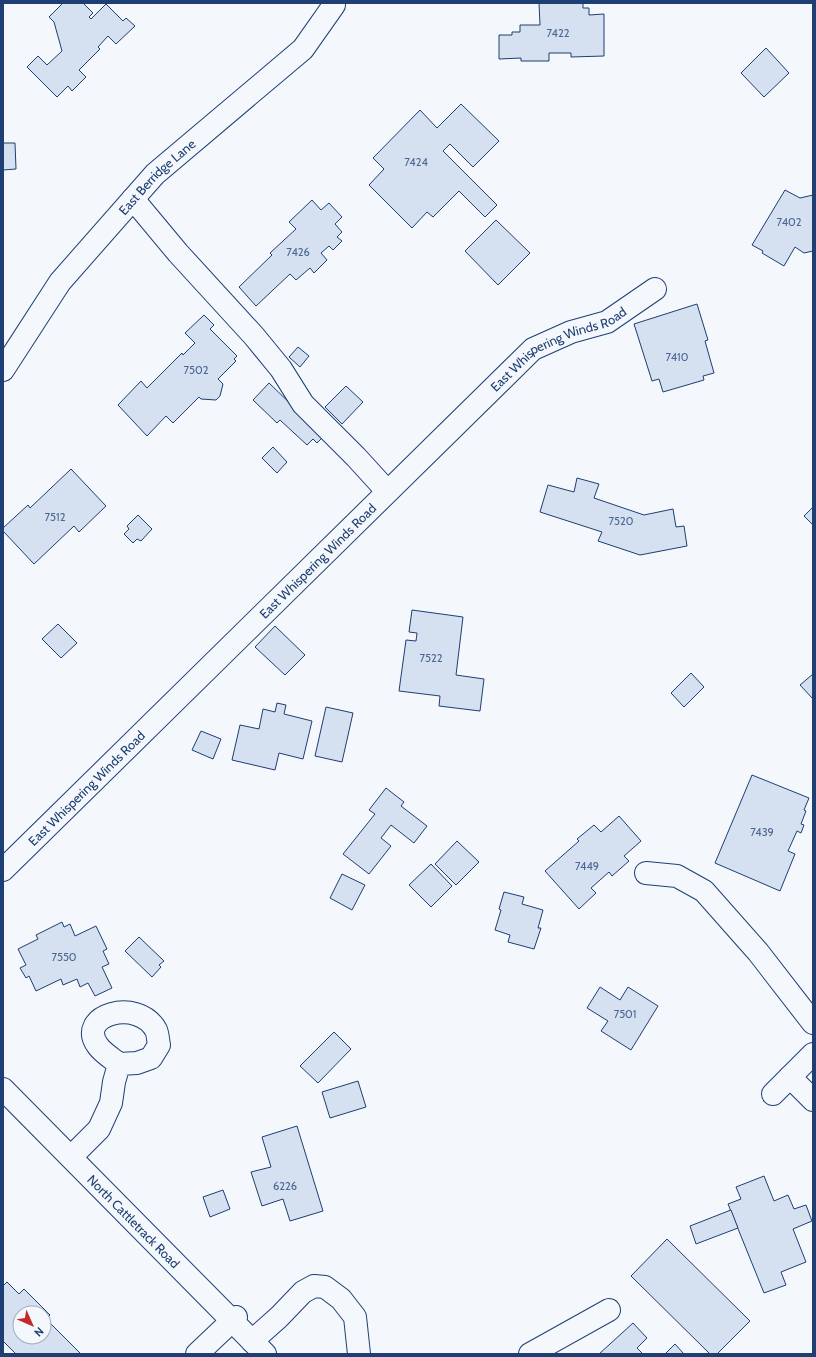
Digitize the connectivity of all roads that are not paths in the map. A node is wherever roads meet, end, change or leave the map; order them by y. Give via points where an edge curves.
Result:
1 (334, 5) dead end
2 (133, 199) junction
3 (655, 288) dead end
4 (3, 370) edge
5 (387, 491) junction
6 (3, 870) edge
7 (646, 873) dead end
8 (813, 1023) edge
9 (813, 1054) edge
10 (119, 1064) dead end
11 (790, 1077) junction
12 (3, 1089) edge
13 (773, 1094) dead end
14 (813, 1100) edge
15 (71, 1157) junction
16 (609, 1310) dead end
17 (234, 1319) junction
18 (259, 1348) edge
19 (197, 1354) edge
20 (359, 1354) edge
21 (530, 1354) edge

1 - 2 street, East Berridge Lane via 303,49 155,174
2 - 4 street, East Berridge Lane via 60,282
2 - 5 street via 254,336 281,369 303,404
3 - 5 street, East Whispering Winds Road via 607,322 571,332 533,349
5 - 6 street, East Whispering Winds Road
7 - 8 street via 677,876 704,891 758,952
9 - 11 street
10 - 15 street via 111,1103 99,1130
11 - 13 street
11 - 14 street
12 - 15 street, North Cattletrack Road
15 - 17 street, North Cattletrack Road
16 - 21 street
17 - 18 street, North Cattletrack Road
17 - 19 street
18 - 20 street via 279,1317 303,1292 314,1286 325,1287 341,1299 355,1317

